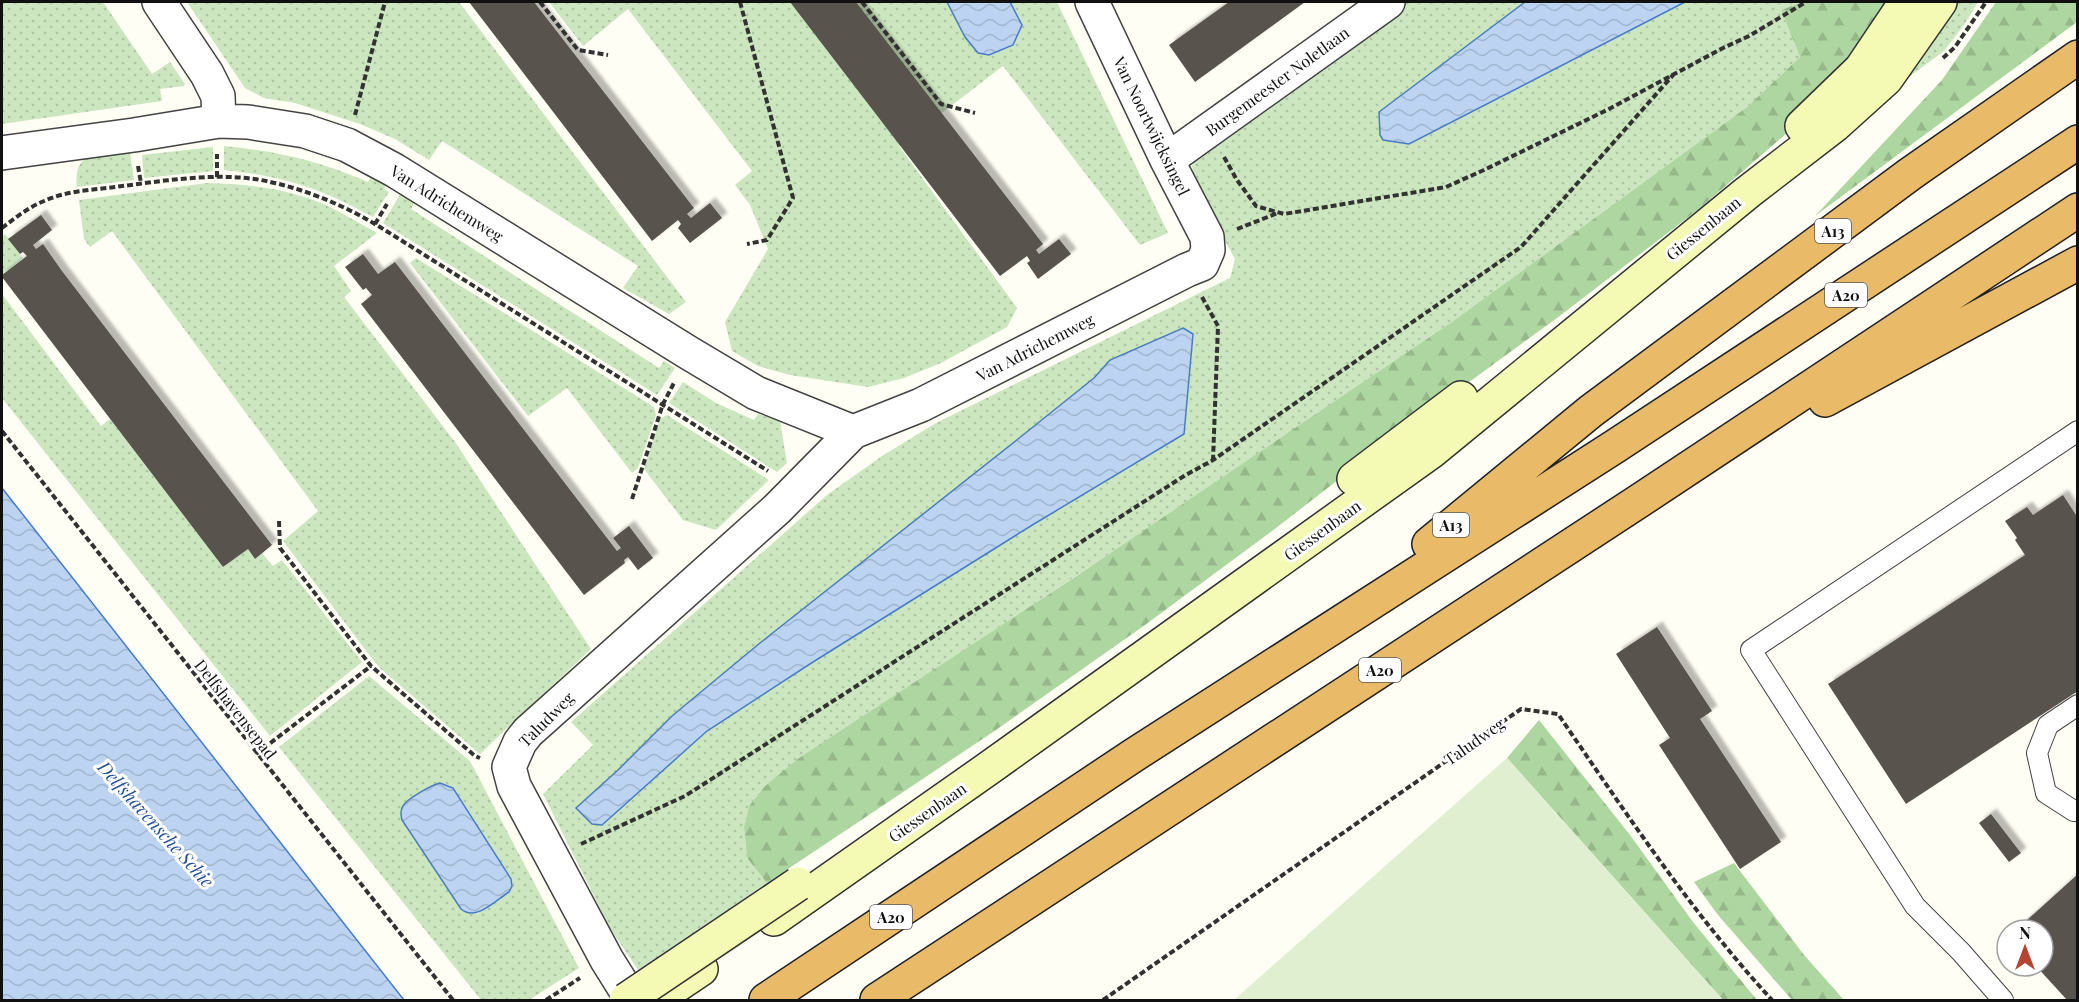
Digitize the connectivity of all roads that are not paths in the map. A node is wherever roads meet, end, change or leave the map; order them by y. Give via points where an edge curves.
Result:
1 (159, 2) edge
2 (1092, 2) edge
3 (1388, 2) edge
4 (1906, 2) edge
5 (1940, 2) edge
6 (2078, 57) edge
7 (219, 120) junction
8 (2078, 142) edge
9 (2, 153) edge
10 (1167, 160) junction
11 (2078, 210) edge
12 (1201, 255) joint
13 (2078, 264) edge
14 (2078, 431) edge
15 (853, 432) junction
16 (1639, 501) junction
17 (706, 571) joint
18 (1312, 640) junction
19 (2078, 705) edge
20 (2078, 811) edge
21 (802, 890) junction
22 (627, 1000) edge
23 (633, 1000) edge
24 (655, 1000) edge
25 (766, 1000) edge
26 (877, 1000) edge
27 (2003, 1000) edge

1 - 7 street via 207,74 218,96
2 - 10 street, Van Noortwijcksingel
3 - 10 street, Burgemeester Noletlaan
4 - 21 street, Giessenbaan via 1861,69 1774,151 1423,428
5 - 21 street, Giessenbaan via 1886,79 1835,125 1432,451 989,768
6 - 18 highway, A13 via 1910,174 1591,411
7 - 9 street, Van Adrichemweg
7 - 15 street, Van Adrichemweg via 305,131 347,145 756,393
8 - 18 highway, A20
10 - 12 street, Van Noortwijcksingel via 1207,237
11 - 16 highway, A20
12 - 15 street, Van Adrichemweg via 921,405
13 - 16 highway, A20
14 - 27 lane via 1751,650 1915,906
15 - 17 street, Van Adrichemweg
16 - 26 highway, A20
17 - 23 street, Taludweg via 528,732 509,767 514,786 607,960
18 - 25 highway, A20
19 - 20 lane via 2048,725 2037,753 2046,793
21 - 22 street, Giessenbaan, bridge
21 - 24 street, Giessenbaan

